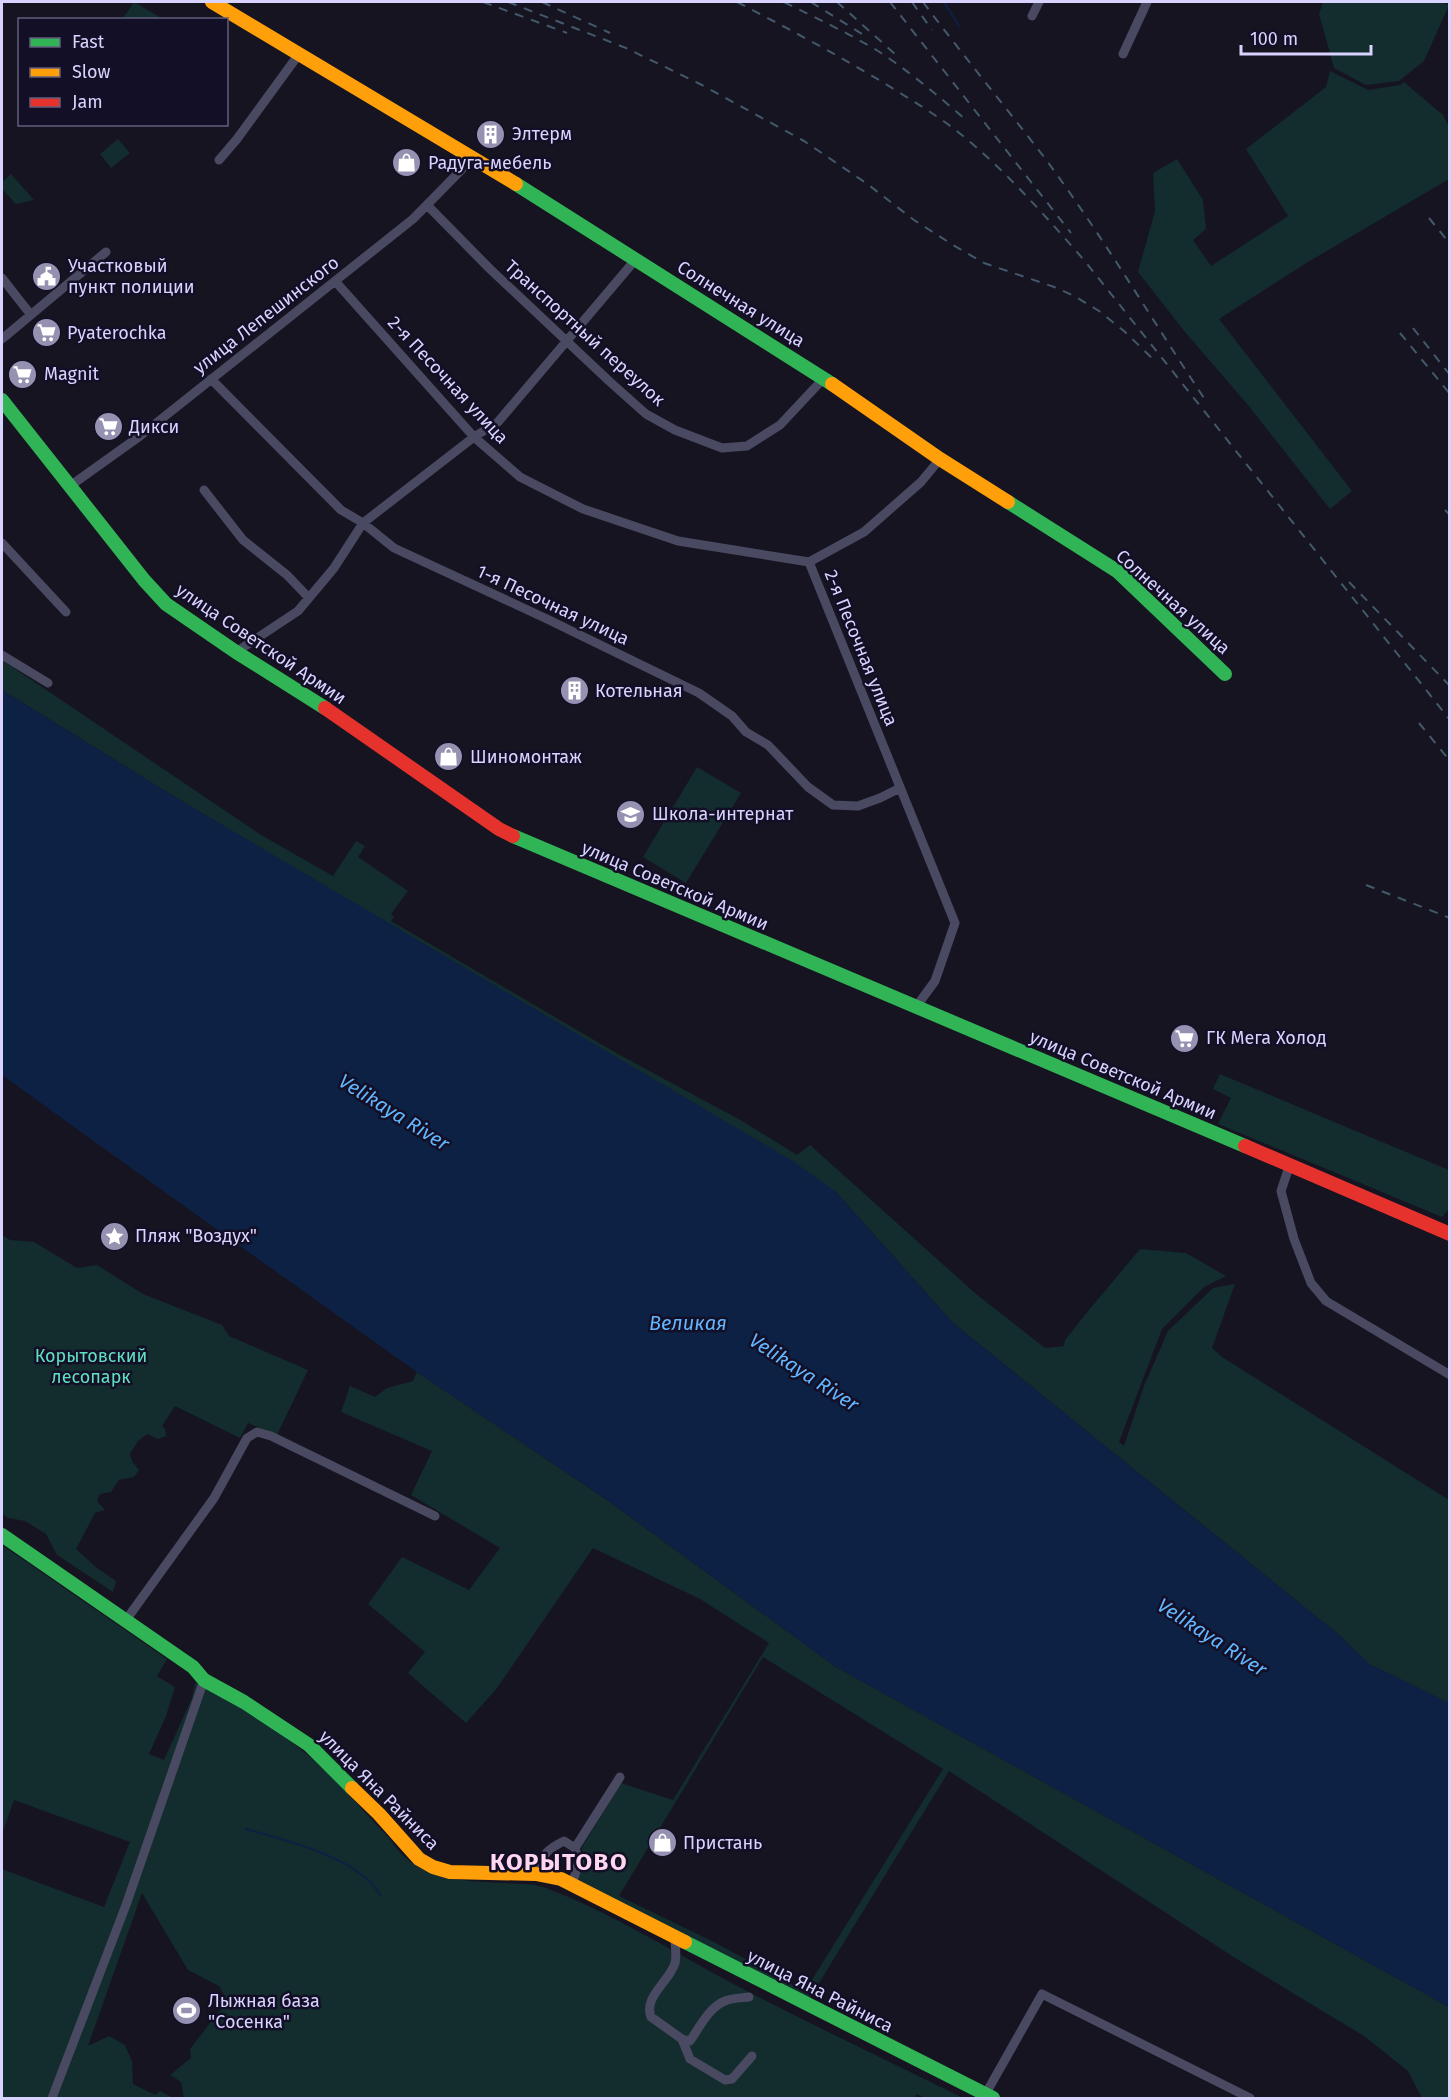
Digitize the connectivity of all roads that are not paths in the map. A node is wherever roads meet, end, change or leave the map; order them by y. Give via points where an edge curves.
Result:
1 (212, 2) edge
2 (1039, 2) edge
3 (1147, 2) edge
4 (1032, 16) dead end
5 (299, 54) junction
6 (1123, 54) dead end
7 (473, 158) junction
8 (219, 160) dead end
9 (427, 205) junction
10 (106, 252) dead end
11 (636, 259) junction
12 (2, 278) edge
13 (335, 281) junction
14 (31, 315) junction
15 (2, 339) edge
16 (567, 342) junction
17 (824, 378) junction
18 (211, 379) junction
19 (2, 400) edge
20 (474, 437) junction
21 (940, 459) junction
22 (70, 486) junction
23 (204, 490) dead end
24 (363, 523) junction
25 (2, 543) edge
26 (809, 562) junction
27 (309, 598) junction
28 (66, 612) dead end
29 (236, 652) junction
30 (2, 655) edge
31 (1225, 674) dead end
32 (48, 683) dead end
33 (900, 788) junction
34 (916, 1007) junction
35 (1290, 1164) junction
36 (1449, 1234) edge
37 (1449, 1375) edge
38 (435, 1515) dead end
39 (2, 1535) edge
40 (126, 1620) junction
41 (204, 1680) junction
42 (620, 1777) dead end
43 (575, 1848) junction
44 (536, 1874) junction
45 (572, 1885) junction
46 (675, 1939) junction
47 (749, 1997) dead end
48 (682, 2039) junction
49 (752, 2056) dead end
50 (989, 2097) edge
51 (52, 2098) edge
52 (1250, 2098) edge

1 - 5 street, Солнечная улица
2 - 4 street
3 - 6 street
5 - 7 street, Солнечная улица
5 - 8 street
7 - 9 street, улица Лепешинского
7 - 11 street, Солнечная улица
9 - 13 street, улица Лепешинского
9 - 16 street, Транспортный переулок
10 - 14 street
11 - 16 street
11 - 17 street, Солнечная улица
12 - 14 street
13 - 18 street, улица Лепешинского
13 - 20 street, 2-я Песочная улица
14 - 15 street
16 - 17 street, Транспортный переулок via 646,414 722,448 747,446 780,425
16 - 20 street via 498,422
17 - 21 street, Солнечная улица
18 - 22 street, улица Лепешинского
18 - 24 street, 1-я Песочная улица via 341,510
19 - 22 street, улица Советской Армии
20 - 24 street
20 - 26 street, 2-я Песочная улица via 520,477 583,509 678,541
21 - 26 street via 921,482 864,532
21 - 31 street, Солнечная улица via 1117,571
22 - 29 street, улица Советской Армии via 166,604
23 - 27 street via 243,540
24 - 27 street
24 - 33 street, 1-я Песочная улица via 394,548 699,693 768,745 807,788 833,805 858,806
25 - 28 street
26 - 33 street, 2-я Песочная улица
27 - 29 street via 298,611
29 - 34 street, улица Советской Армии via 499,829
30 - 32 street
33 - 34 street, 2-я Песочная улица via 955,922 935,981
34 - 35 street, улица Советской Армии
35 - 36 street, улица Советской Армии
35 - 37 street via 1281,1191 1311,1283 1326,1301
38 - 40 street via 257,1432 247,1438 214,1498
39 - 40 street, улица Яна Райниса
40 - 41 street, улица Яна Райниса via 193,1667
41 - 44 street, улица Яна Райниса via 309,1745 418,1859 450,1872
41 - 51 street via 126,1905
42 - 43 street
43 - 44 street via 564,1841 549,1849
43 - 45 street via 579,1861
44 - 45 street, улица Яна Райниса
45 - 46 street, улица Яна Райниса
46 - 48 street via 675,1962 648,2011
46 - 50 street, улица Яна Райниса
47 - 48 street via 719,2004 690,2042
48 - 49 street via 690,2059 725,2080 732,2079
50 - 52 street via 1042,1994

